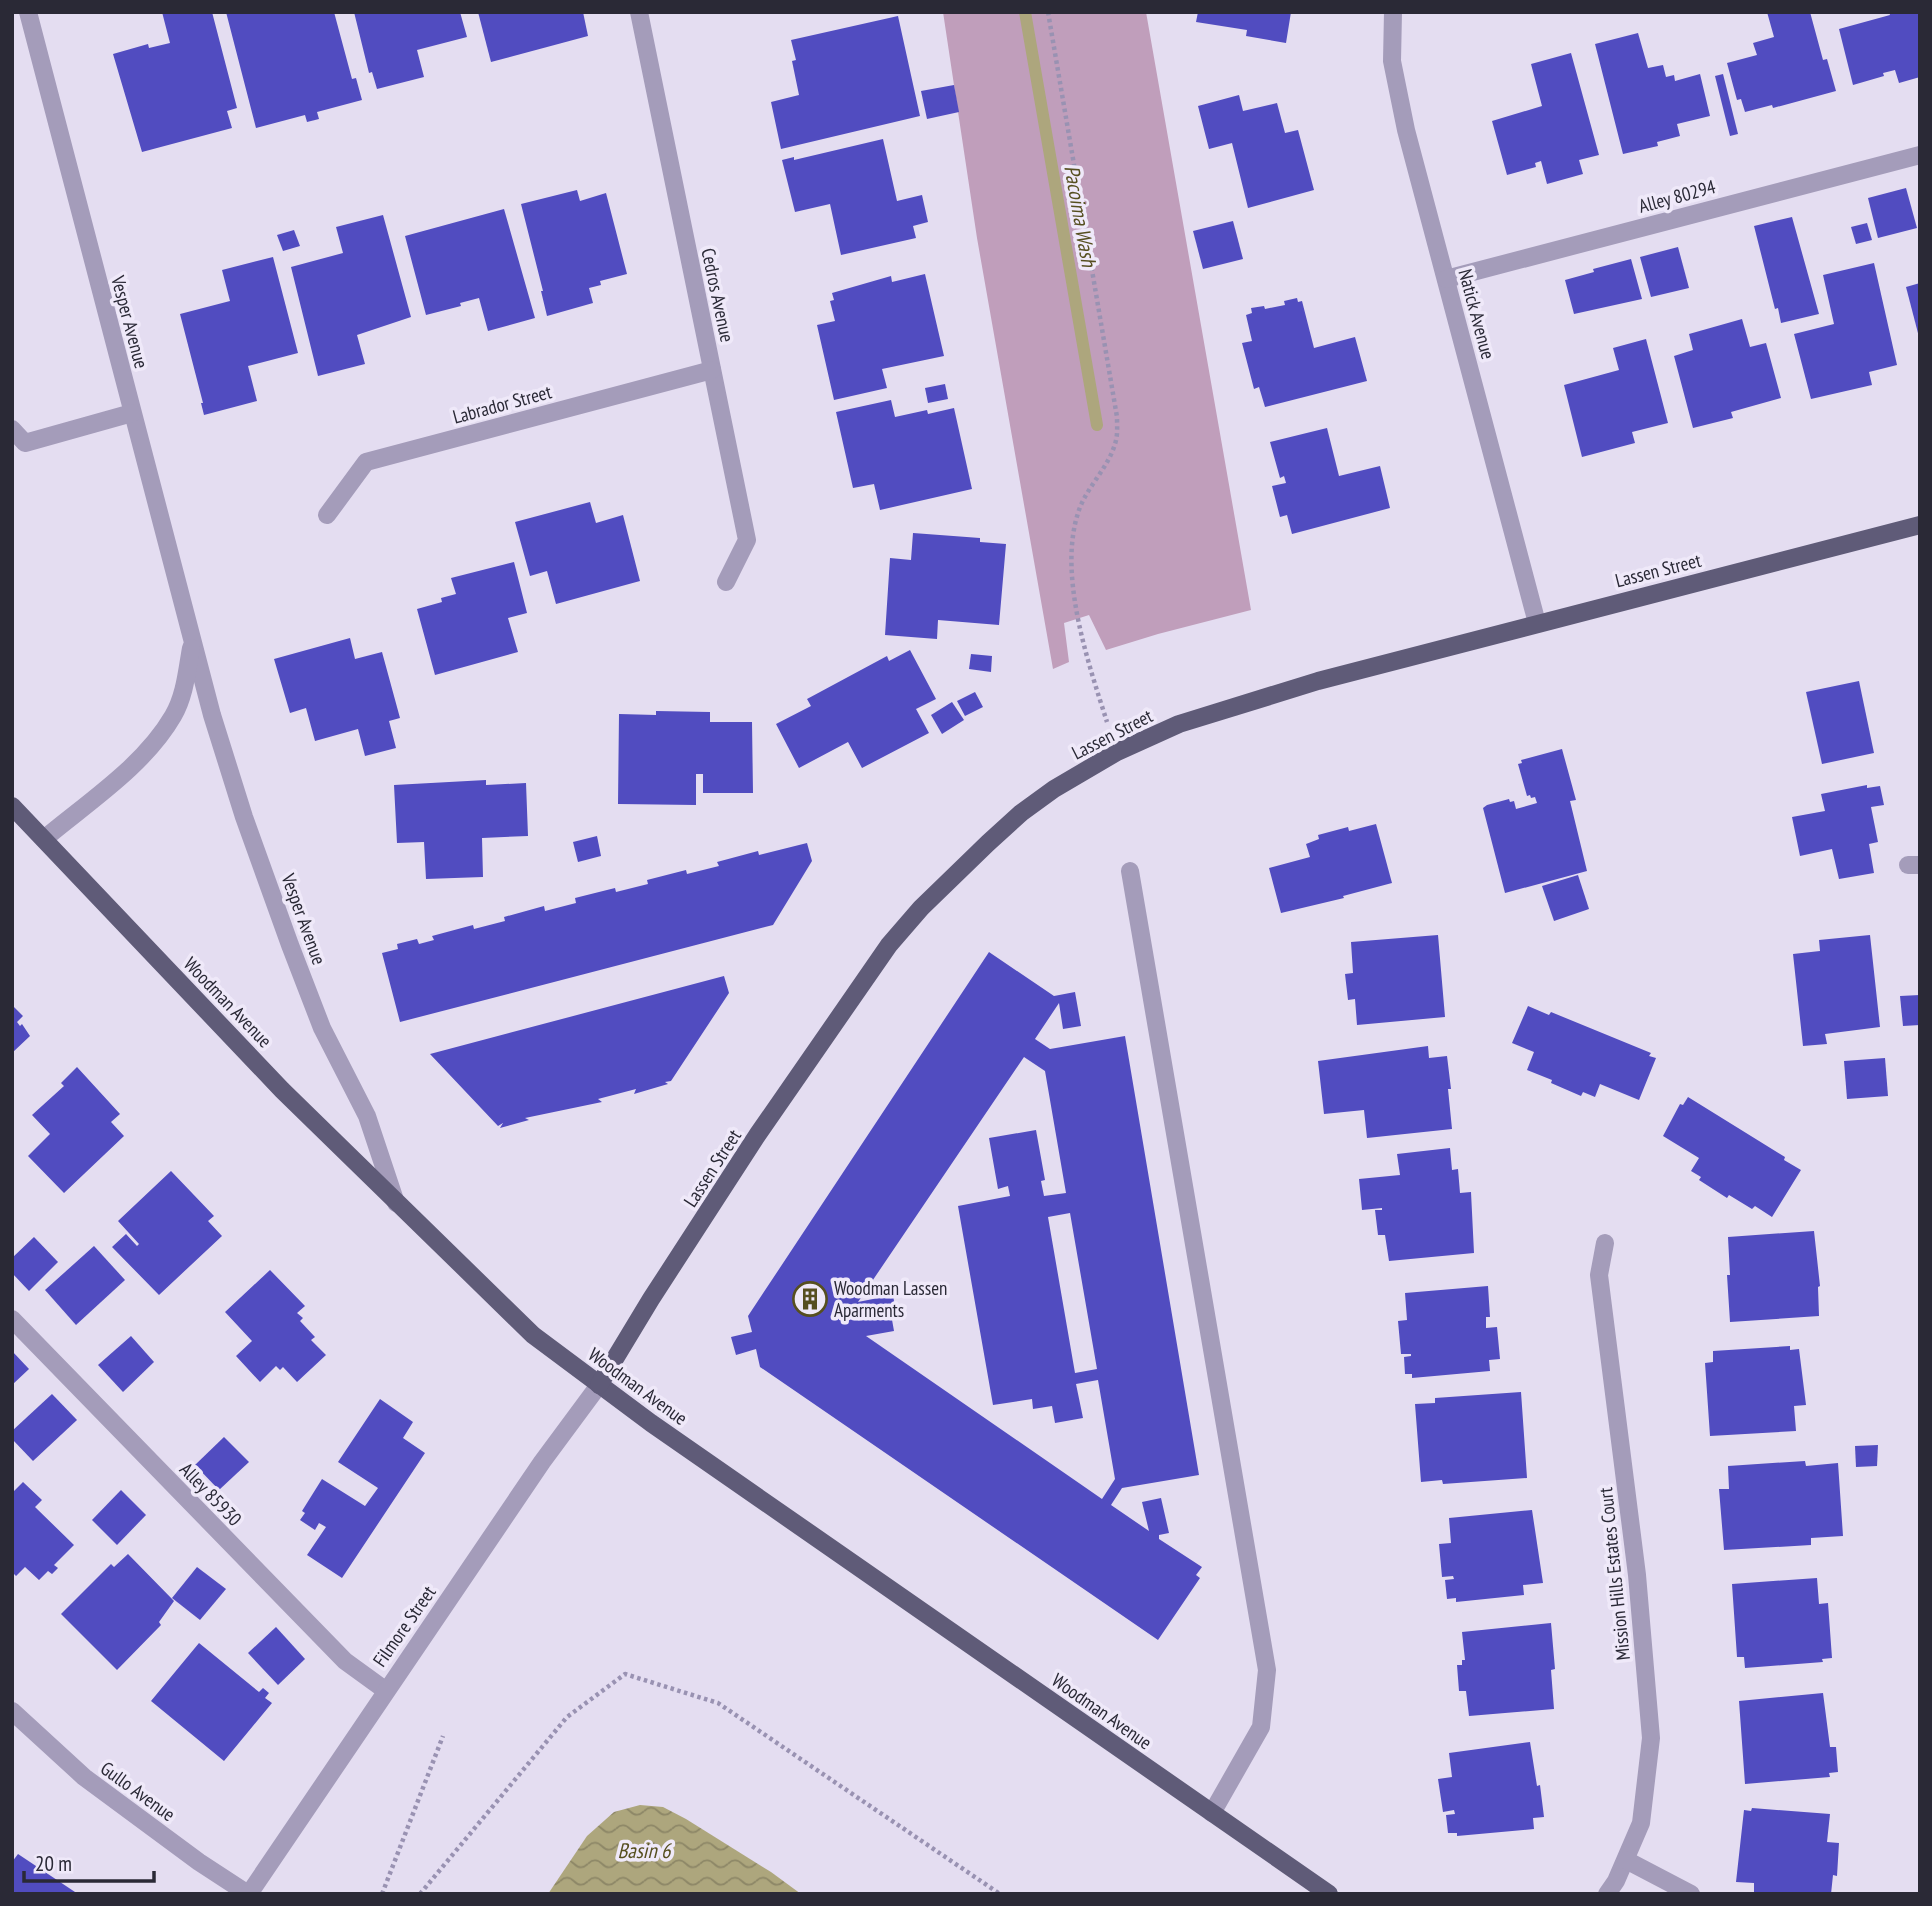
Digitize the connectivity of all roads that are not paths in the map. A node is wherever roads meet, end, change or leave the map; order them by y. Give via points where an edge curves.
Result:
1 (28, 12) edge
2 (639, 12) edge
3 (1394, 12) edge
4 (1920, 155) edge
5 (1446, 279) junction
6 (712, 370) junction
7 (132, 413) junction
8 (12, 429) edge
9 (327, 515) dead end
10 (1920, 525) edge
11 (726, 582) dead end
12 (1537, 623) junction
13 (192, 641) junction
14 (12, 806) edge
15 (44, 839) junction
16 (1130, 872) dead end
17 (396, 1203) junction
18 (1605, 1243) dead end
19 (12, 1320) edge
20 (599, 1385) junction
21 (385, 1690) junction
22 (12, 1711) edge
23 (1212, 1813) junction
24 (1626, 1860) junction
25 (248, 1894) edge
26 (1329, 1894) edge
27 (1607, 1894) edge
28 (1691, 1894) edge

1 - 7 street, Vesper Avenue
2 - 6 street, Cedros Avenue
3 - 5 street, Natick Avenue via 1392,61
4 - 5 street, Alley 80294
5 - 12 street, Natick Avenue
6 - 9 street, Labrador Street via 366,462
6 - 11 street, Cedros Avenue via 747,540
7 - 8 street via 25,443
7 - 13 street, Vesper Avenue
10 - 12 main road, Lassen Street
12 - 20 main road, Lassen Street via 1305,684 1196,719 1116,752 1021,813 947,881 888,945 751,1145
13 - 15 street, Vesper Avenue via 174,714 148,753
13 - 17 street, Vesper Avenue via 258,855 322,1028 367,1116
14 - 15 main road, Woodman Avenue
15 - 17 main road, Woodman Avenue
16 - 23 street via 1267,1670 1261,1727
17 - 20 main road, Woodman Avenue via 533,1335
18 - 24 street, Mission Hills Estates Court via 1599,1275 1637,1574 1651,1738 1641,1823
19 - 21 street, Alley 85930 via 345,1661
20 - 21 street, Filmore Street
20 - 23 main road, Woodman Avenue
21 - 25 street, Filmore Street
22 - 25 street, Gullo Avenue via 84,1777
23 - 26 main road, Woodman Avenue
24 - 27 street, Mission Hills Estates Court
24 - 28 street

